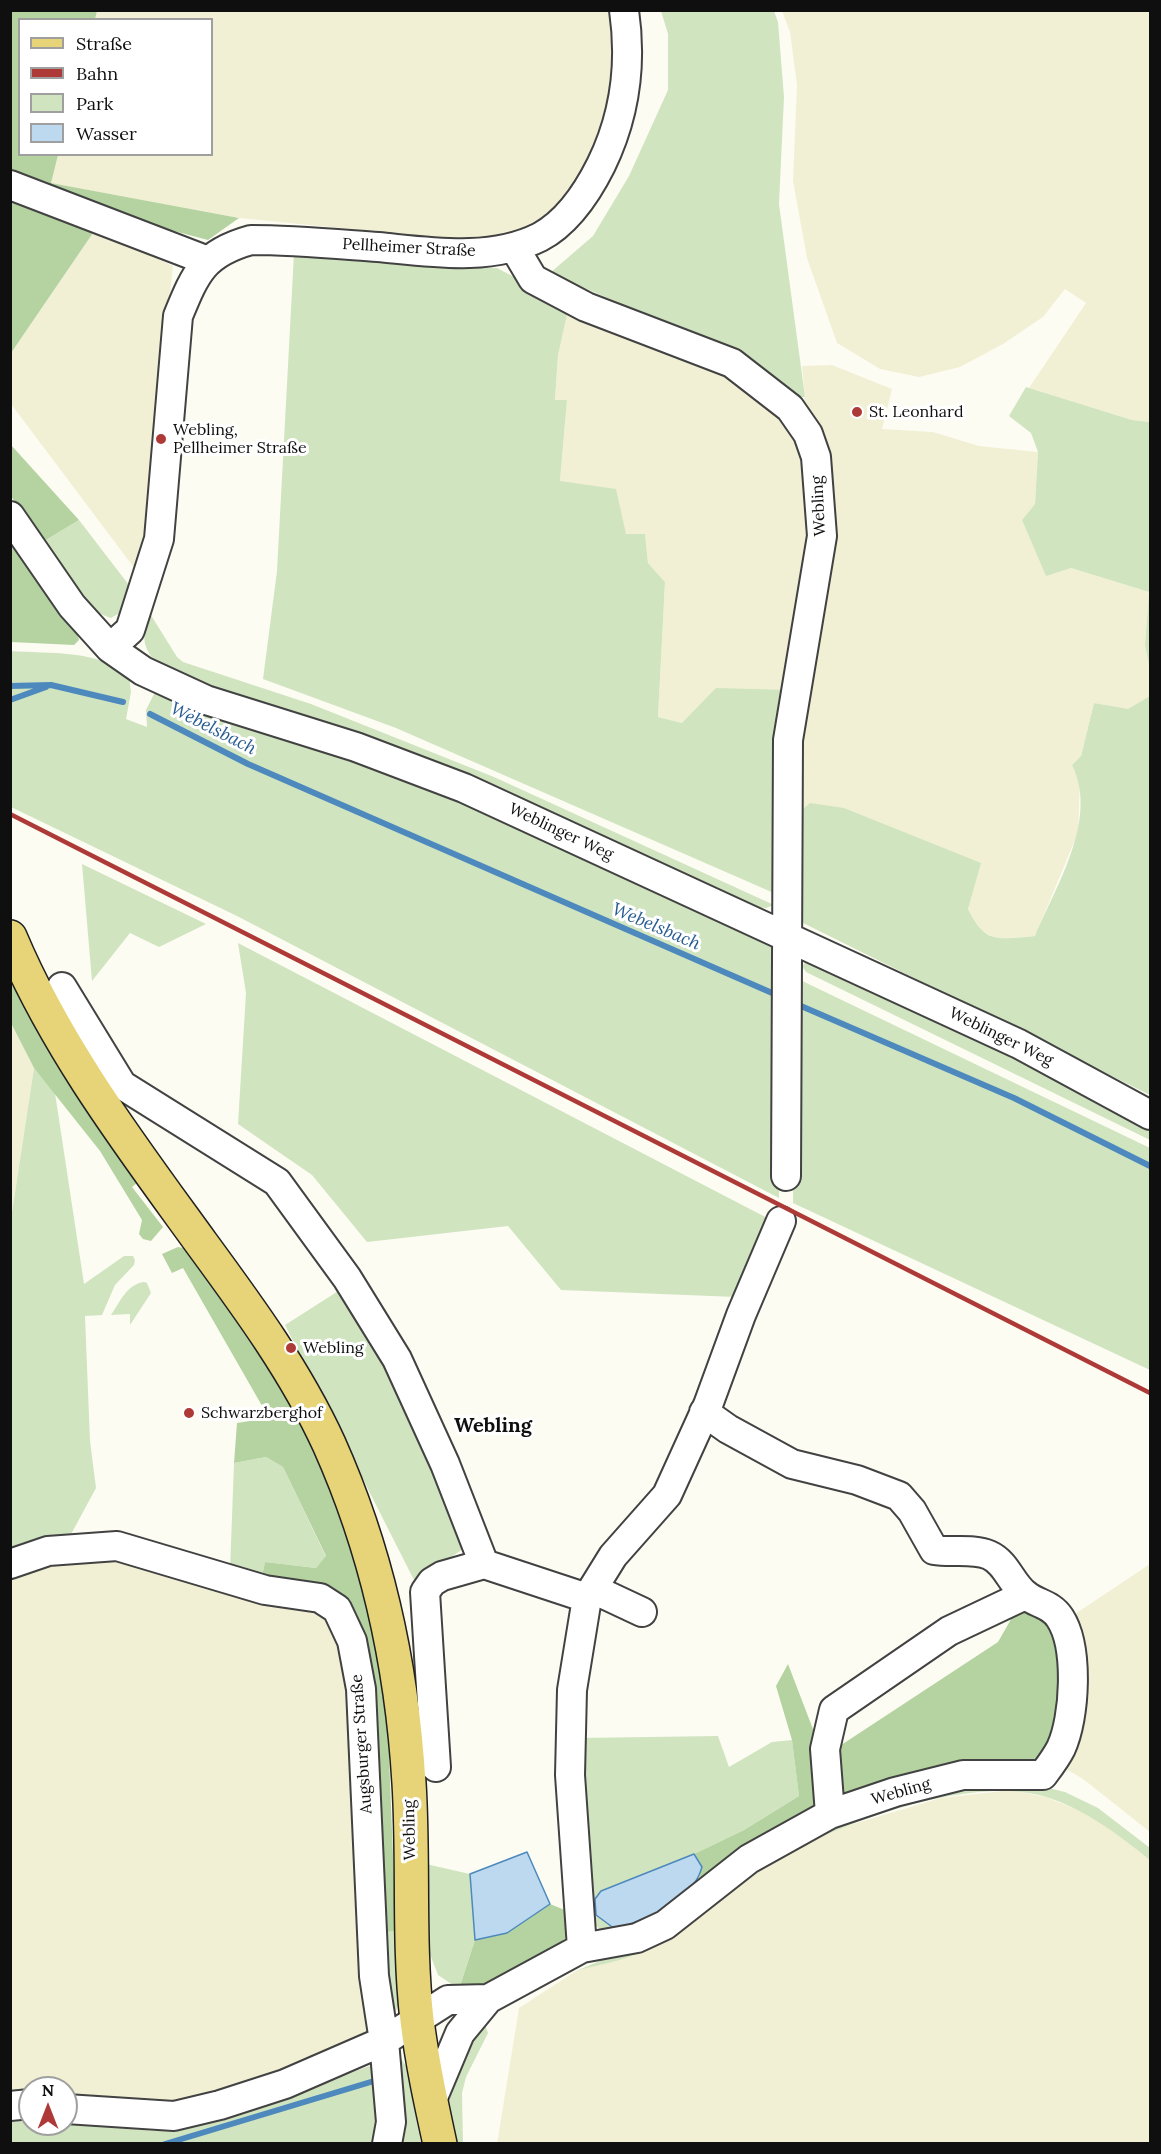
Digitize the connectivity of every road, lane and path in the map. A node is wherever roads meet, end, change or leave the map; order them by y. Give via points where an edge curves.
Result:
1 (624, 10) edge
2 (10, 185) edge
3 (514, 247) junction
4 (208, 261) junction
5 (10, 516) edge
6 (110, 648) junction
7 (786, 936) junction
8 (10, 937) edge
9 (62, 987) dead end
10 (1150, 1115) edge
11 (786, 1176) dead end
12 (781, 1221) dead end
13 (704, 1412) junction
14 (10, 1564) edge
15 (484, 1564) junction
16 (590, 1593) junction
17 (1025, 1595) junction
18 (642, 1612) dead end
19 (436, 1767) dead end
20 (830, 1814) junction
21 (582, 1948) junction
22 (480, 2009) junction
23 (417, 2020) junction
24 (384, 2041) junction
25 (431, 2102) junction
26 (78, 2110) edge
27 (387, 2144) edge
28 (440, 2144) edge

1 - 3 street, Pellheimer Straße via 628,66 619,121 610,147 587,191 567,216 541,236
2 - 4 street
3 - 4 street, Pellheimer Straße via 475,253 251,240 225,247
3 - 7 street, Webling via 533,279 586,307 732,363 790,408 808,434 816,457 822,536 788,740
4 - 6 street, Pellheimer Straße via 192,282 178,316 159,539 130,630
5 - 6 street, Weblinger Weg via 66,598
6 - 7 street, Weblinger Weg via 174,687 356,747 464,788
7 - 10 street, Weblinger Weg via 1019,1044
7 - 11 street, Webling
8 - 23 main road, Webling via 30,984 76,1065 264,1329 329,1444 362,1531 382,1594 398,1676 409,1782
9 - 15 street via 122,1085 277,1182 347,1278 397,1359 445,1464
12 - 13 street
13 - 16 street via 667,1495 613,1556
13 - 17 street via 792,1464 857,1480 899,1496 934,1550 986,1554 999,1561
14 - 24 street, Augsburger Straße via 48,1551 117,1546 265,1590 320,1598 337,1609 352,1641 361,1689 374,1976
15 - 16 street
15 - 19 street via 442,1576 425,1592
16 - 18 street
16 - 21 street via 572,1690 570,1775
17 - 20 street via 949,1631 834,1710 825,1749
17 - 20 street, Webling via 1047,1605 1060,1618 1069,1640 1073,1675 1065,1737 1043,1775 963,1775
20 - 21 street, Webling via 749,1859 664,1925 637,1938
21 - 22 street, Webling
22 - 23 street, Webling via 448,2000
22 - 25 street, Webling via 460,2033
23 - 24 street
23 - 25 main road
24 - 26 street via 285,2084 174,2116
24 - 27 street, Augsburger Straße via 391,2122
25 - 28 main road

